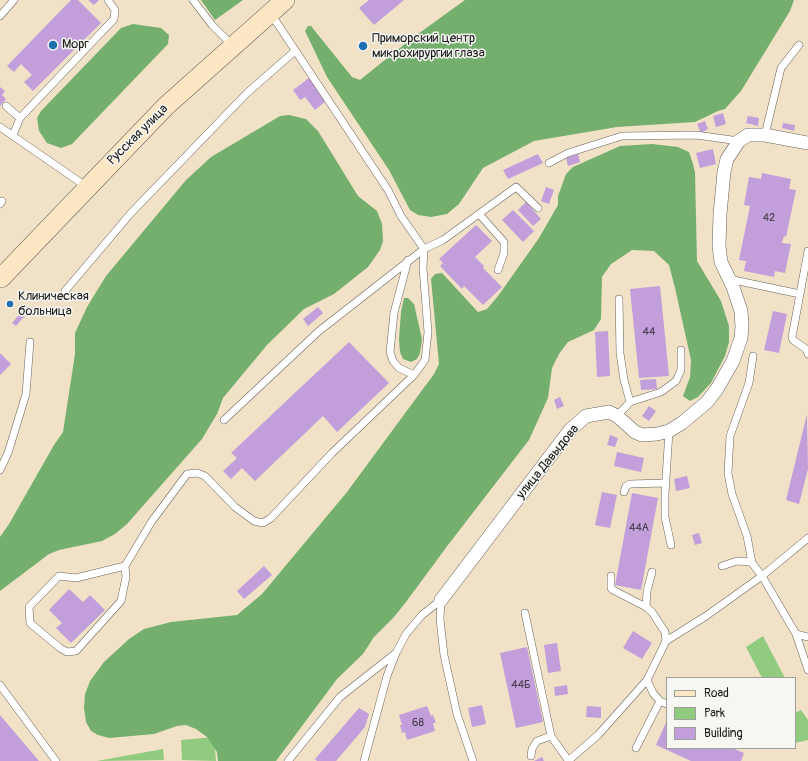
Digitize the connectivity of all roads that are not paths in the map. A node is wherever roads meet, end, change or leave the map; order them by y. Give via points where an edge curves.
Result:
1 (14, 0) edge
2 (108, 0) edge
3 (193, 0) edge
4 (285, 0) edge
5 (270, 14) junction
6 (0, 16) edge
7 (799, 45) dead end
8 (234, 46) junction
9 (295, 51) junction
10 (6, 106) dead end
11 (20, 118) junction
12 (0, 127) edge
13 (13, 135) junction
14 (765, 135) junction
15 (739, 141) junction
16 (808, 142) edge
17 (549, 163) dead end
18 (87, 187) junction
19 (538, 208) dead end
20 (480, 215) junction
21 (424, 249) junction
22 (808, 251) edge
23 (408, 260) junction
24 (498, 270) dead end
25 (728, 278) junction
26 (0, 279) edge
27 (65, 291) dead end
28 (800, 294) junction
29 (618, 299) dead end
30 (30, 342) dead end
31 (681, 350) dead end
32 (808, 354) edge
33 (753, 356) dead end
34 (414, 375) junction
35 (630, 402) junction
36 (618, 416) junction
37 (224, 420) dead end
38 (669, 431) junction
39 (0, 470) edge
40 (665, 484) junction
41 (624, 492) dead end
42 (808, 538) edge
43 (671, 545) dead end
44 (751, 562) junction
45 (125, 566) junction
46 (722, 566) dead end
47 (652, 572) dead end
48 (611, 576) dead end
49 (762, 576) junction
50 (441, 600) junction
51 (646, 607) junction
52 (526, 613) dead end
53 (796, 634) junction
54 (808, 637) edge
55 (666, 641) junction
56 (396, 653) junction
57 (808, 670) edge
58 (646, 680) junction
59 (0, 685) edge
60 (660, 701) junction
61 (666, 704) edge
62 (551, 736) junction
63 (636, 748) dead end
64 (531, 756) dead end
65 (56, 761) edge
66 (288, 761) edge
67 (364, 761) edge
68 (473, 761) edge
69 (568, 761) edge

1 - 6 lane
2 - 11 lane via 115,10 114,19
3 - 8 lane via 212,25
4 - 5 street, Русская улица
5 - 8 street, Русская улица
5 - 9 lane
7 - 14 lane via 781,68
8 - 18 street, Русская улица via 166,106
9 - 21 lane via 388,190 401,216
9 - 27 lane via 247,93 131,213
10 - 11 lane
11 - 13 lane
12 - 13 lane
13 - 18 lane
14 - 15 street via 748,136
14 - 16 street
15 - 17 lane via 696,135 622,136 568,153
15 - 25 street via 727,159 720,214 719,246 721,262
18 - 26 street, Русская улица
19 - 20 lane via 516,187
20 - 21 lane via 443,240
20 - 24 lane via 504,242 504,253
21 - 23 lane
21 - 34 lane via 428,340 425,360
22 - 28 lane
23 - 34 lane via 394,312 390,352 398,368
23 - 37 lane via 319,331
25 - 28 lane
25 - 38 street via 741,311 741,338 734,361 707,402
28 - 32 lane via 792,337
29 - 35 lane via 620,353
30 - 39 lane via 26,394 8,453
31 - 35 lane via 680,377 661,392
33 - 44 lane via 749,383 730,436 728,473 732,494 747,536
34 - 45 lane via 332,453 271,518 263,523 254,521 235,507 205,476 197,473 187,474 152,521
35 - 36 lane
36 - 38 street via 642,435
36 - 50 street, улица Давыдова via 609,412 586,416 570,430
38 - 40 lane
40 - 41 lane via 630,484
40 - 43 lane via 665,517
42 - 49 lane
44 - 46 lane via 737,561
44 - 49 lane
45 - 45 lane via 126,577 121,601 76,651 67,652 60,648 30,623 30,608 59,576 76,578
47 - 51 lane
48 - 51 lane via 613,590
49 - 53 lane
49 - 55 lane via 701,620
50 - 56 lane, улица Давыдова via 422,615 406,634
50 - 68 lane via 440,620 444,655 457,714
51 - 55 lane via 658,621
52 - 62 lane
53 - 54 lane
53 - 57 lane
55 - 58 lane
56 - 66 lane via 340,697
56 - 67 lane, улица Давыдова via 387,676
58 - 60 lane
58 - 69 lane via 598,735
59 - 65 lane
60 - 61 lane
60 - 63 lane
62 - 64 lane via 537,741
62 - 69 lane

